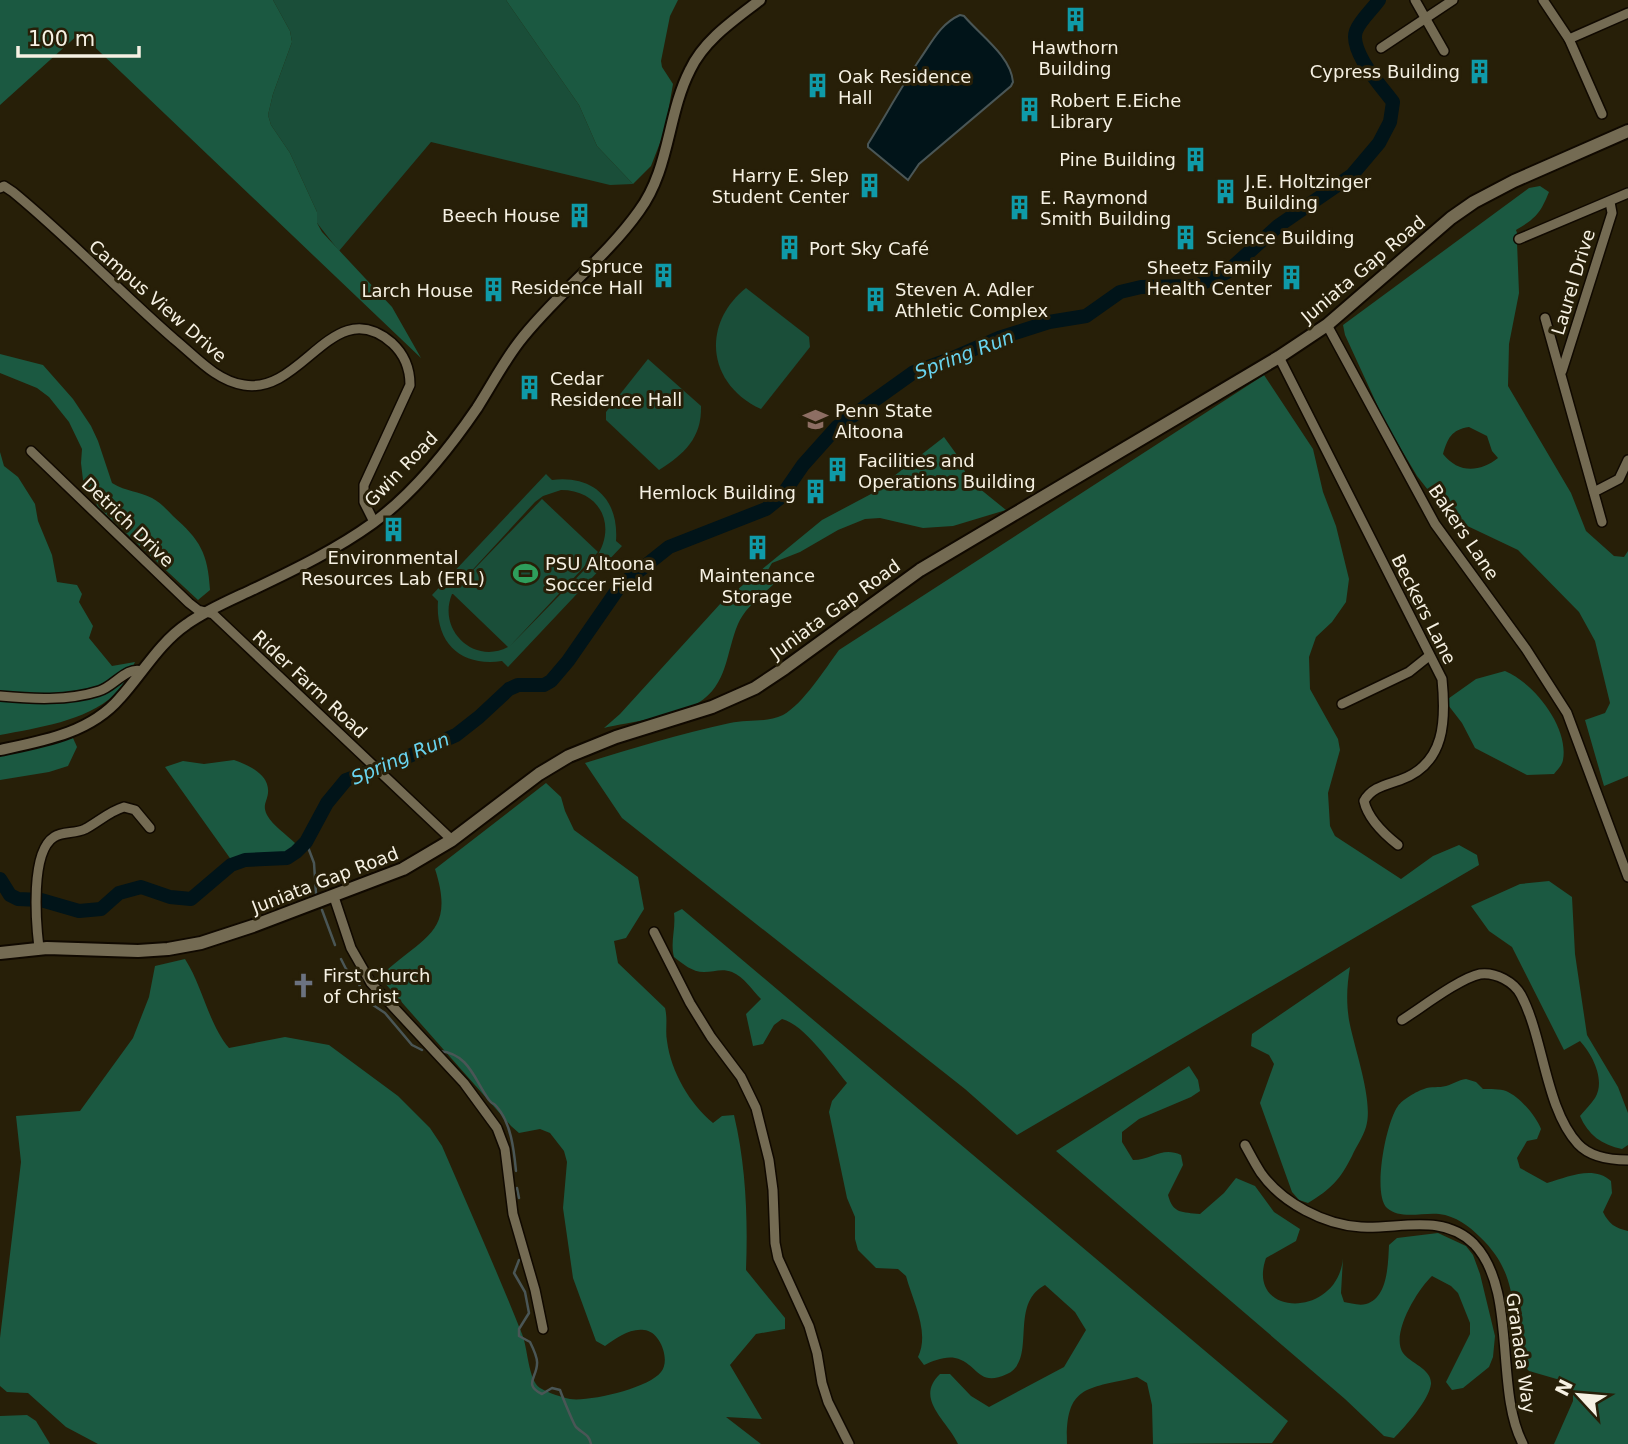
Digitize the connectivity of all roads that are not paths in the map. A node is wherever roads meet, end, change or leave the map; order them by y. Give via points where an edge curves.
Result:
1 (760, 0) edge
2 (1415, 0) edge
3 (1453, 0) edge
4 (1543, 0) edge
5 (1628, 13) edge
6 (1427, 18) junction
7 (1569, 39) junction
8 (1381, 48) dead end
9 (1444, 51) dead end
10 (1602, 114) dead end
11 (1628, 131) edge
12 (0, 188) edge
13 (1628, 193) edge
14 (1610, 201) junction
15 (1520, 239) dead end
16 (1545, 318) dead end
17 (1326, 326) junction
18 (1279, 357) junction
19 (1561, 372) junction
20 (30, 452) dead end
21 (1628, 460) edge
22 (1594, 492) junction
23 (374, 522) junction
24 (1602, 522) dead end
25 (206, 612) junction
26 (1429, 656) junction
27 (142, 671) junction
28 (0, 696) edge
29 (1342, 704) dead end
30 (0, 750) edge
31 (150, 828) dead end
32 (452, 840) junction
33 (1398, 845) dead end
34 (1628, 877) edge
35 (334, 897) junction
36 (654, 932) dead end
37 (39, 948) junction
38 (0, 953) edge
39 (1402, 1020) dead end
40 (1245, 1145) dead end
41 (1628, 1160) edge
42 (542, 1329) dead end
43 (849, 1444) edge
44 (1523, 1444) edge

1 - 23 street, Gwin Road via 711,40 690,69 660,171 628,226 536,322 451,442 408,492
2 - 6 street
3 - 6 street
4 - 7 street
5 - 7 street
6 - 8 street
6 - 9 street
7 - 10 street
11 - 17 main road, Juniata Gap Road via 1474,202
12 - 23 street, Campus View Drive via 4,186 23,200 141,310 216,374 234,383 257,386 274,381 353,328 372,329 390,341 404,357 410,385 364,485 363,502
13 - 14 street
14 - 15 street
14 - 19 street, Laurel Drive via 1612,212
16 - 19 street
17 - 18 main road, Juniata Gap Road
17 - 34 street, Bakers Lane via 1435,524 1527,649 1567,713
18 - 26 street, Beckers Lane
18 - 32 main road, Juniata Gap Road via 920,569 761,684 712,707 569,756
19 - 22 street
20 - 25 street, Detrich Drive via 189,603
21 - 22 street via 1619,479
22 - 24 street
23 - 25 street, Gwin Road via 282,576
25 - 27 street, Gwin Road via 174,633
25 - 32 street, Rider Farm Road
26 - 29 street via 1409,672
26 - 33 street, Beckers Lane via 1442,679 1444,727 1438,744 1419,769 1369,792 1364,801 1366,811
27 - 28 street via 127,672 108,687 85,694
27 - 30 street, Gwin Road via 109,710 89,723 49,739
31 - 37 street via 135,810 124,807 77,833 53,837 40,856
32 - 35 main road, Juniata Gap Road via 403,869
35 - 37 main road, Juniata Gap Road via 183,947 138,951
35 - 42 street via 351,948 371,983 464,1083 497,1128
36 - 43 street via 690,1003 741,1077 756,1108 769,1160 778,1258 808,1326 828,1402
37 - 38 main road, Juniata Gap Road
39 - 41 street via 1466,979 1481,974 1510,982 1521,993 1562,1120 1579,1145 1610,1160
40 - 44 street, Granada Way via 1262,1174 1282,1195 1332,1223 1440,1226 1474,1245 1487,1261 1497,1294 1515,1422

